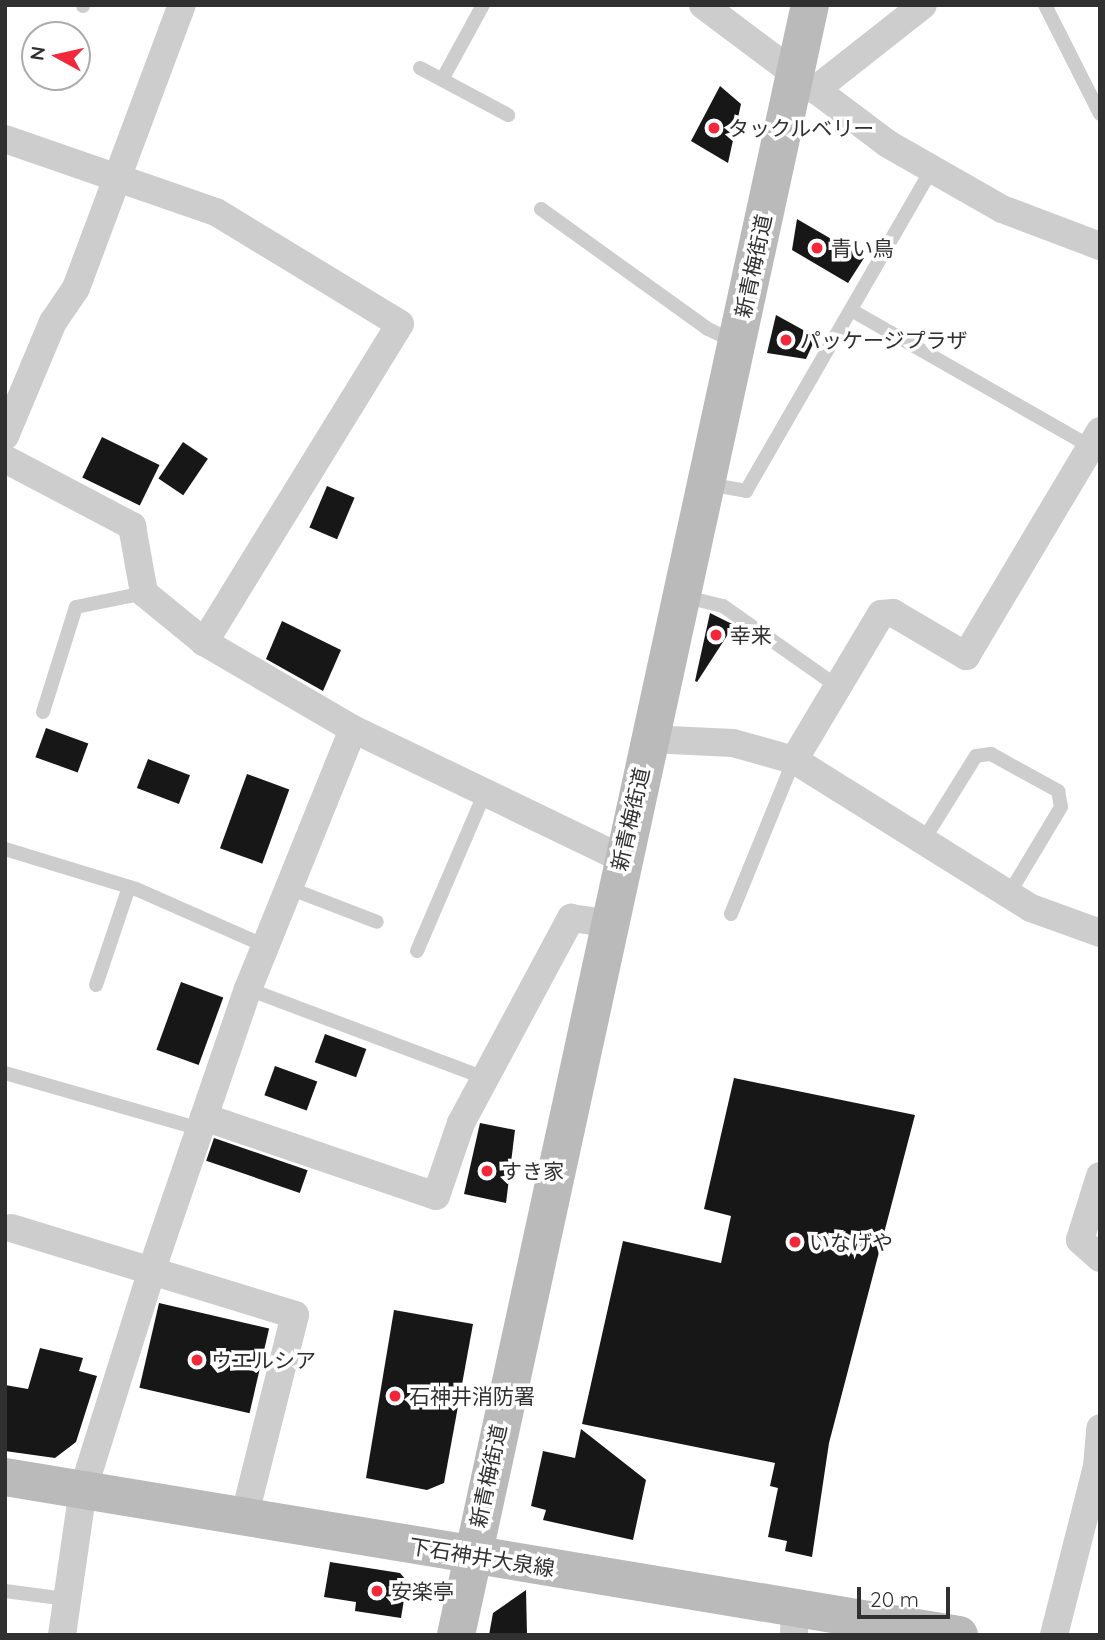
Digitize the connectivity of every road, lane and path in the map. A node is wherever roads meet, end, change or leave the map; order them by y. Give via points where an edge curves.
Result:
1 (182, 5) edge
2 (483, 5) edge
3 (703, 5) edge
4 (810, 5) edge
5 (923, 5) edge
6 (1045, 5) edge
7 (420, 68) dead end
8 (443, 78) junction
9 (805, 83) junction
10 (1100, 114) edge
11 (508, 116) dead end
12 (5, 139) edge
13 (932, 169) junction
14 (116, 174) junction
15 (541, 209) dead end
16 (1100, 246) edge
17 (850, 310) junction
18 (737, 342) junction
19 (5, 436) edge
20 (1095, 439) edge
21 (5, 459) edge
22 (705, 484) junction
23 (144, 593) junction
24 (680, 596) junction
25 (204, 642) junction
26 (837, 686) junction
27 (43, 712) dead end
28 (353, 729) junction
29 (648, 739) junction
30 (793, 760) junction
31 (485, 792) junction
32 (923, 841) junction
33 (5, 849) edge
34 (621, 858) junction
35 (129, 887) junction
36 (289, 888) junction
37 (1009, 894) junction
38 (731, 914) dead end
39 (377, 922) dead end
40 (607, 923) junction
41 (1100, 933) edge
42 (265, 946) junction
43 (417, 951) dead end
44 (96, 985) dead end
45 (248, 989) junction
46 (5, 1073) edge
47 (485, 1078) junction
48 (202, 1123) junction
49 (1100, 1176) edge
50 (11, 1228) dead end
51 (1100, 1258) edge
52 (153, 1266) junction
53 (1100, 1428) edge
54 (5, 1477) edge
55 (83, 1490) junction
56 (244, 1518) junction
57 (472, 1556) junction
58 (5, 1591) edge
59 (67, 1599) junction
60 (794, 1621) edge
61 (62, 1635) edge
62 (456, 1635) edge
63 (959, 1635) edge
64 (1054, 1635) edge

1 - 14 street
2 - 8 lane
3 - 9 street
4 - 9 main road, 新青梅街道
5 - 9 street
6 - 10 lane
7 - 8 lane
8 - 11 lane
9 - 13 street
9 - 18 main road, 新青梅街道
12 - 14 street
13 - 16 street via 1002,209
13 - 17 lane
14 - 19 street via 76,288 53,322
14 - 25 street via 216,212 400,324
15 - 18 lane via 708,329
17 - 20 lane
17 - 22 lane via 746,491
18 - 22 main road, 新青梅街道
20 - 26 street via 966,656 893,613 881,614
21 - 23 street via 132,526
22 - 24 main road, 新青梅街道
23 - 25 street
23 - 27 lane via 76,607
24 - 26 lane via 723,606
24 - 29 main road, 新青梅街道
25 - 28 street
26 - 30 street
28 - 31 street
28 - 36 street
29 - 30 street via 733,744
29 - 34 main road, 新青梅街道
30 - 32 street
30 - 38 lane
31 - 34 street
31 - 43 lane
32 - 37 street
32 - 37 lane via 976,756 991,754 1058,791 1060,807
33 - 35 lane
34 - 40 main road, 新青梅街道
35 - 42 lane
35 - 44 lane
36 - 39 lane
36 - 42 street
37 - 41 street
40 - 47 street via 571,918
40 - 57 main road, 新青梅街道
42 - 45 street
45 - 47 lane
45 - 48 street
46 - 48 lane
47 - 48 street via 436,1196
48 - 52 street
49 - 51 street via 1080,1240
50 - 52 street
52 - 55 street
52 - 56 street via 295,1315
53 - 64 street via 1097,1466
54 - 55 main road, 下石神井大泉線
55 - 56 main road, 下石神井大泉線
55 - 59 street
56 - 57 main road, 下石神井大泉線
57 - 60 main road, 下石神井大泉線
57 - 62 main road, 新青梅街道
58 - 59 lane
59 - 61 street
60 - 63 main road, 下石神井大泉線

